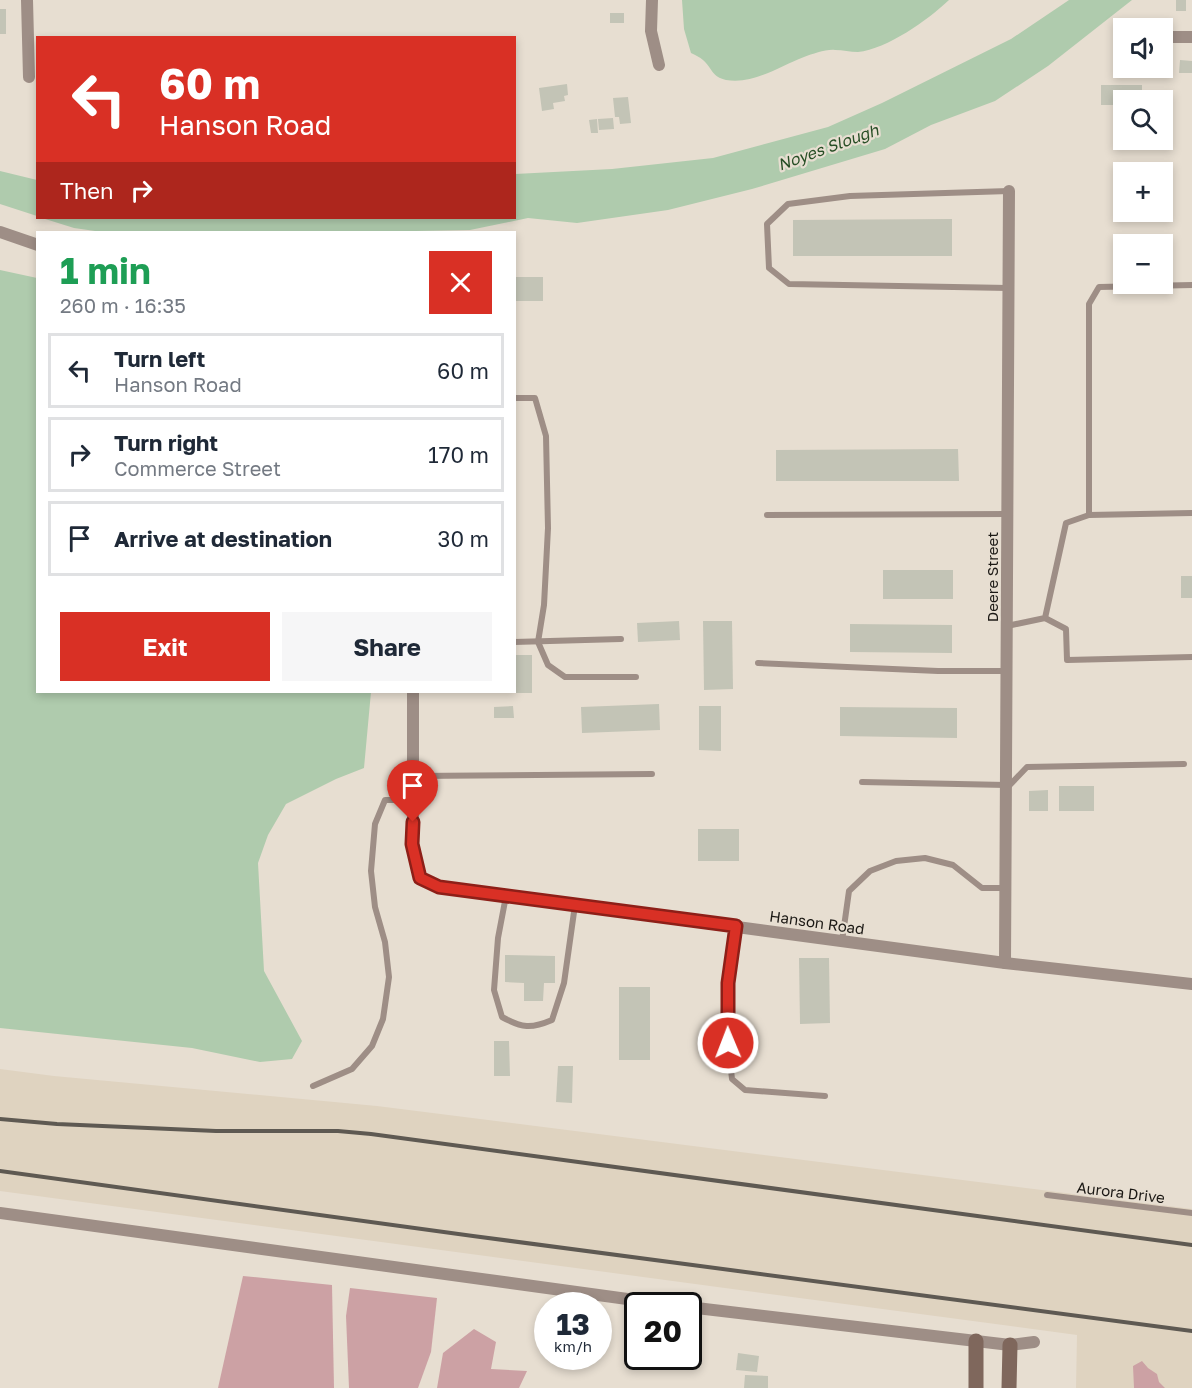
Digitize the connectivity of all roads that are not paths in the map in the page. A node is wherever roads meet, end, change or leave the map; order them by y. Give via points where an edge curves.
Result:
1 (27, 0) edge
2 (652, 0) edge
3 (1173, 37) edge
4 (1192, 37) edge
5 (659, 65) dead end
6 (29, 77) dead end
7 (1009, 191) joint
8 (0, 232) edge
9 (36, 244) edge
10 (1192, 285) edge
11 (1008, 288) junction
12 (516, 398) edge
13 (1192, 513) edge
14 (1007, 514) junction
15 (767, 515) dead end
16 (1089, 515) junction
17 (1046, 618) junction
18 (1007, 626) junction
19 (621, 639) dead end
20 (516, 642) edge
21 (538, 642) junction
22 (1192, 657) edge
23 (758, 663) dead end
24 (1006, 671) junction
25 (636, 677) dead end
26 (413, 693) edge
27 (1184, 764) dead end
28 (652, 774) dead end
29 (414, 776) junction
30 (862, 782) dead end
31 (1006, 787) junction
32 (413, 800) junction
33 (1005, 888) junction
34 (506, 896) junction
35 (575, 905) junction
36 (736, 926) junction
37 (842, 941) junction
38 (1005, 963) junction
39 (1192, 984) edge
40 (313, 1086) dead end
41 (825, 1096) dead end
42 (1047, 1195) dead end
43 (0, 1213) edge
44 (1192, 1213) edge
45 (624, 1299) edge
46 (702, 1309) edge
47 (976, 1341) junction
48 (1034, 1342) dead end
49 (1010, 1345) junction
50 (976, 1388) edge
51 (1009, 1388) edge

1 - 6 street
2 - 5 street via 651,31
3 - 4 street
7 - 11 street, Deere Street
7 - 11 lane via 850,196 788,204 767,224 769,268 789,284
8 - 9 street
10 - 16 lane via 1099,287 1089,304
11 - 14 street, Deere Street
12 - 21 lane via 535,398 546,436 548,528
13 - 16 lane
14 - 15 lane
14 - 18 street, Deere Street
16 - 17 lane via 1066,523
17 - 18 lane
17 - 22 lane via 1066,629 1067,660
18 - 24 street, Deere Street
19 - 21 lane
20 - 21 lane
21 - 25 lane via 548,665 565,677
23 - 24 lane
24 - 31 street, Deere Street
26 - 29 street
27 - 31 lane via 1027,766
28 - 29 lane
29 - 32 street
30 - 31 lane
31 - 33 street, Deere Street
32 - 34 street, Hanson Road via 412,844 420,878 439,887
32 - 40 lane via 384,800 375,824 371,871 389,977 383,1019 372,1046 352,1069
33 - 37 lane via 982,888 952,866 925,858 896,861 870,871 849,891
33 - 38 street, Deere Street
34 - 35 street, Hanson Road
34 - 35 lane via 494,990 502,1017 519,1026 538,1026 552,1020 564,983
35 - 36 street, Hanson Road
36 - 37 street, Hanson Road
36 - 41 lane via 728,983 732,1079 745,1090
37 - 38 street, Hanson Road
38 - 39 street, Hanson Road
42 - 44 lane, Aurora Drive
43 - 45 street
46 - 47 street
47 - 49 street
47 - 50 main road
48 - 49 street
49 - 51 main road

